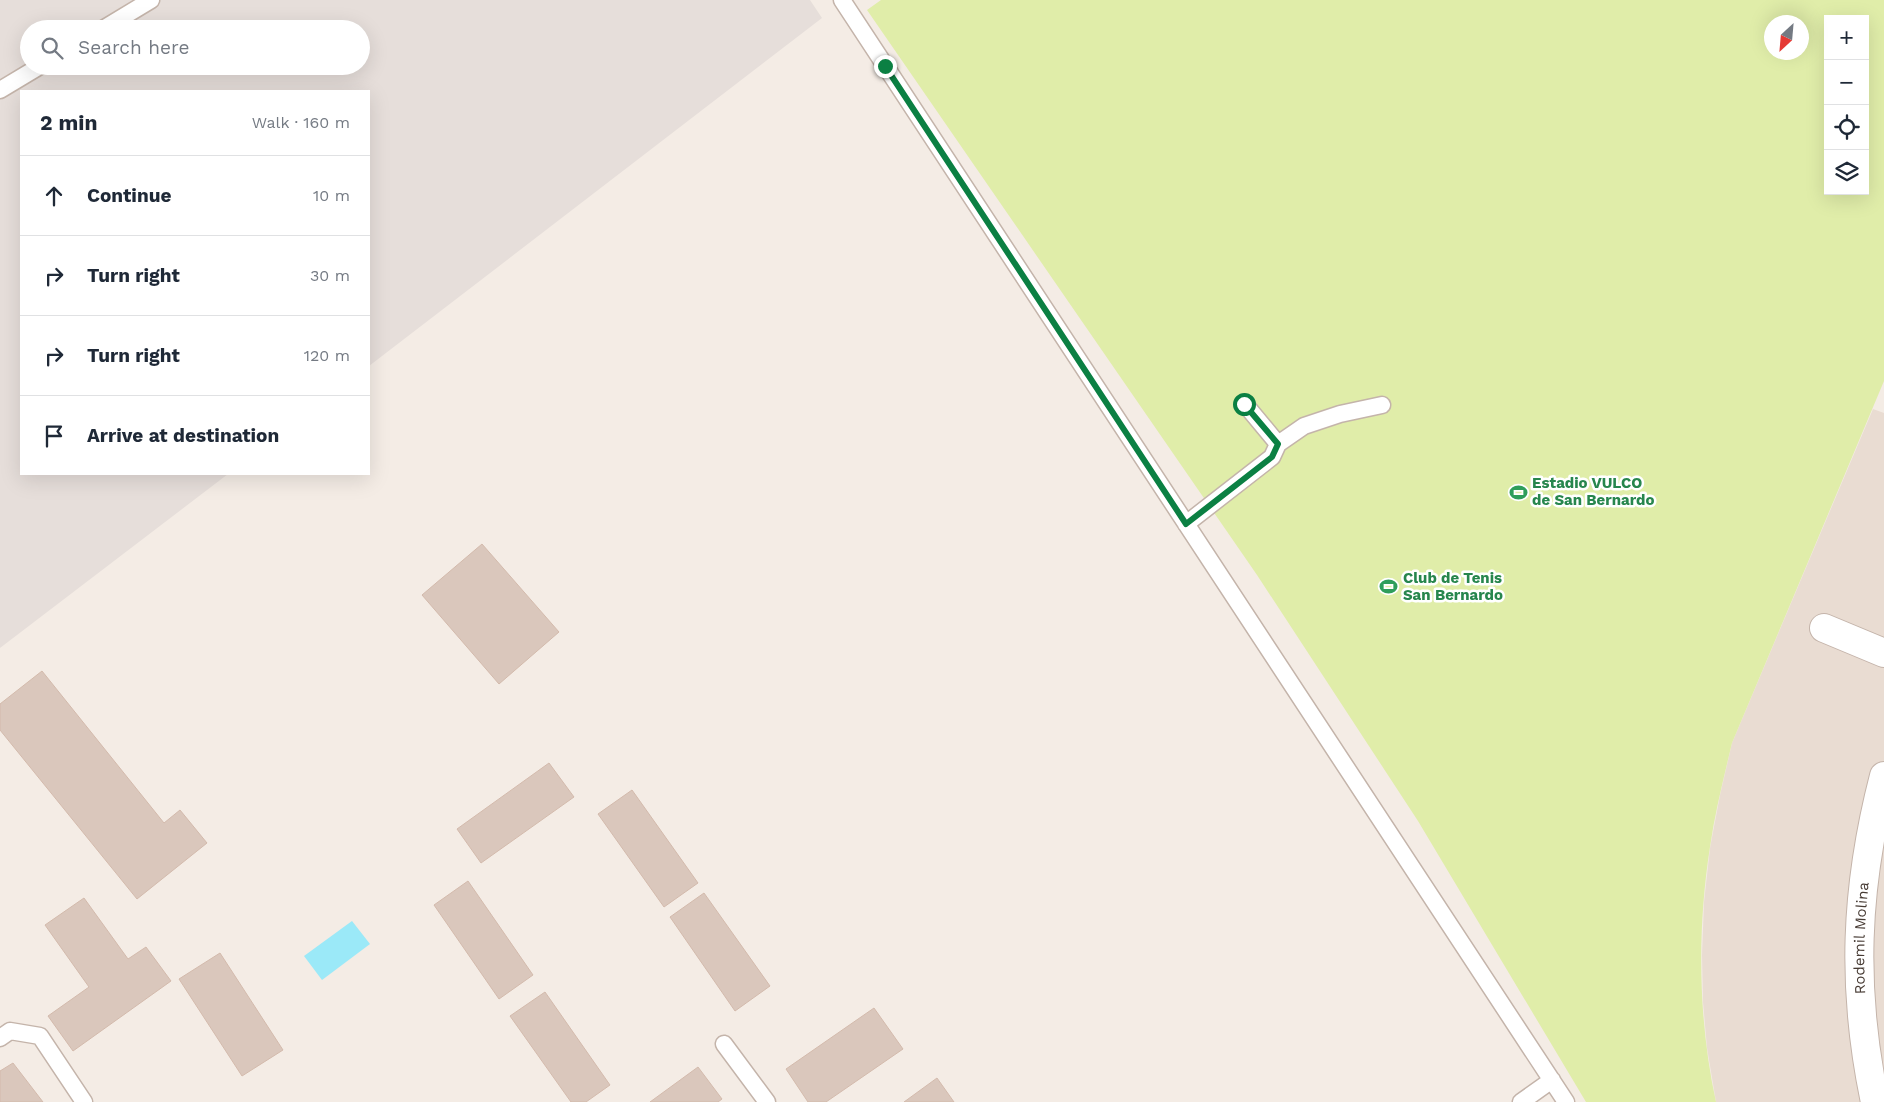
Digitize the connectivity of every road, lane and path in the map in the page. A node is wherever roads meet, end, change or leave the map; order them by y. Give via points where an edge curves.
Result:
1 (151, 0) edge
2 (842, 0) edge
3 (118, 20) edge
4 (25, 75) edge
5 (0, 90) edge
6 (1244, 404) dead end
7 (1382, 405) dead end
8 (1278, 444) junction
9 (1186, 524) junction
10 (1824, 628) dead end
11 (1884, 653) edge
12 (1884, 776) edge
13 (0, 1038) edge
14 (724, 1044) dead end
15 (1552, 1080) junction
16 (84, 1102) edge
17 (767, 1102) edge
18 (1521, 1102) edge
19 (1566, 1102) edge
20 (1875, 1102) edge

1 - 3 lane
2 - 9 lane
4 - 5 lane
6 - 8 lane
7 - 8 lane via 1304,426
8 - 9 lane via 1272,457
9 - 15 lane
10 - 11 street
12 - 20 street, Rodemil Molina via 1873,819 1860,915 1861,1015
13 - 16 lane via 10,1031 40,1036
14 - 17 lane
15 - 18 lane
15 - 19 lane

